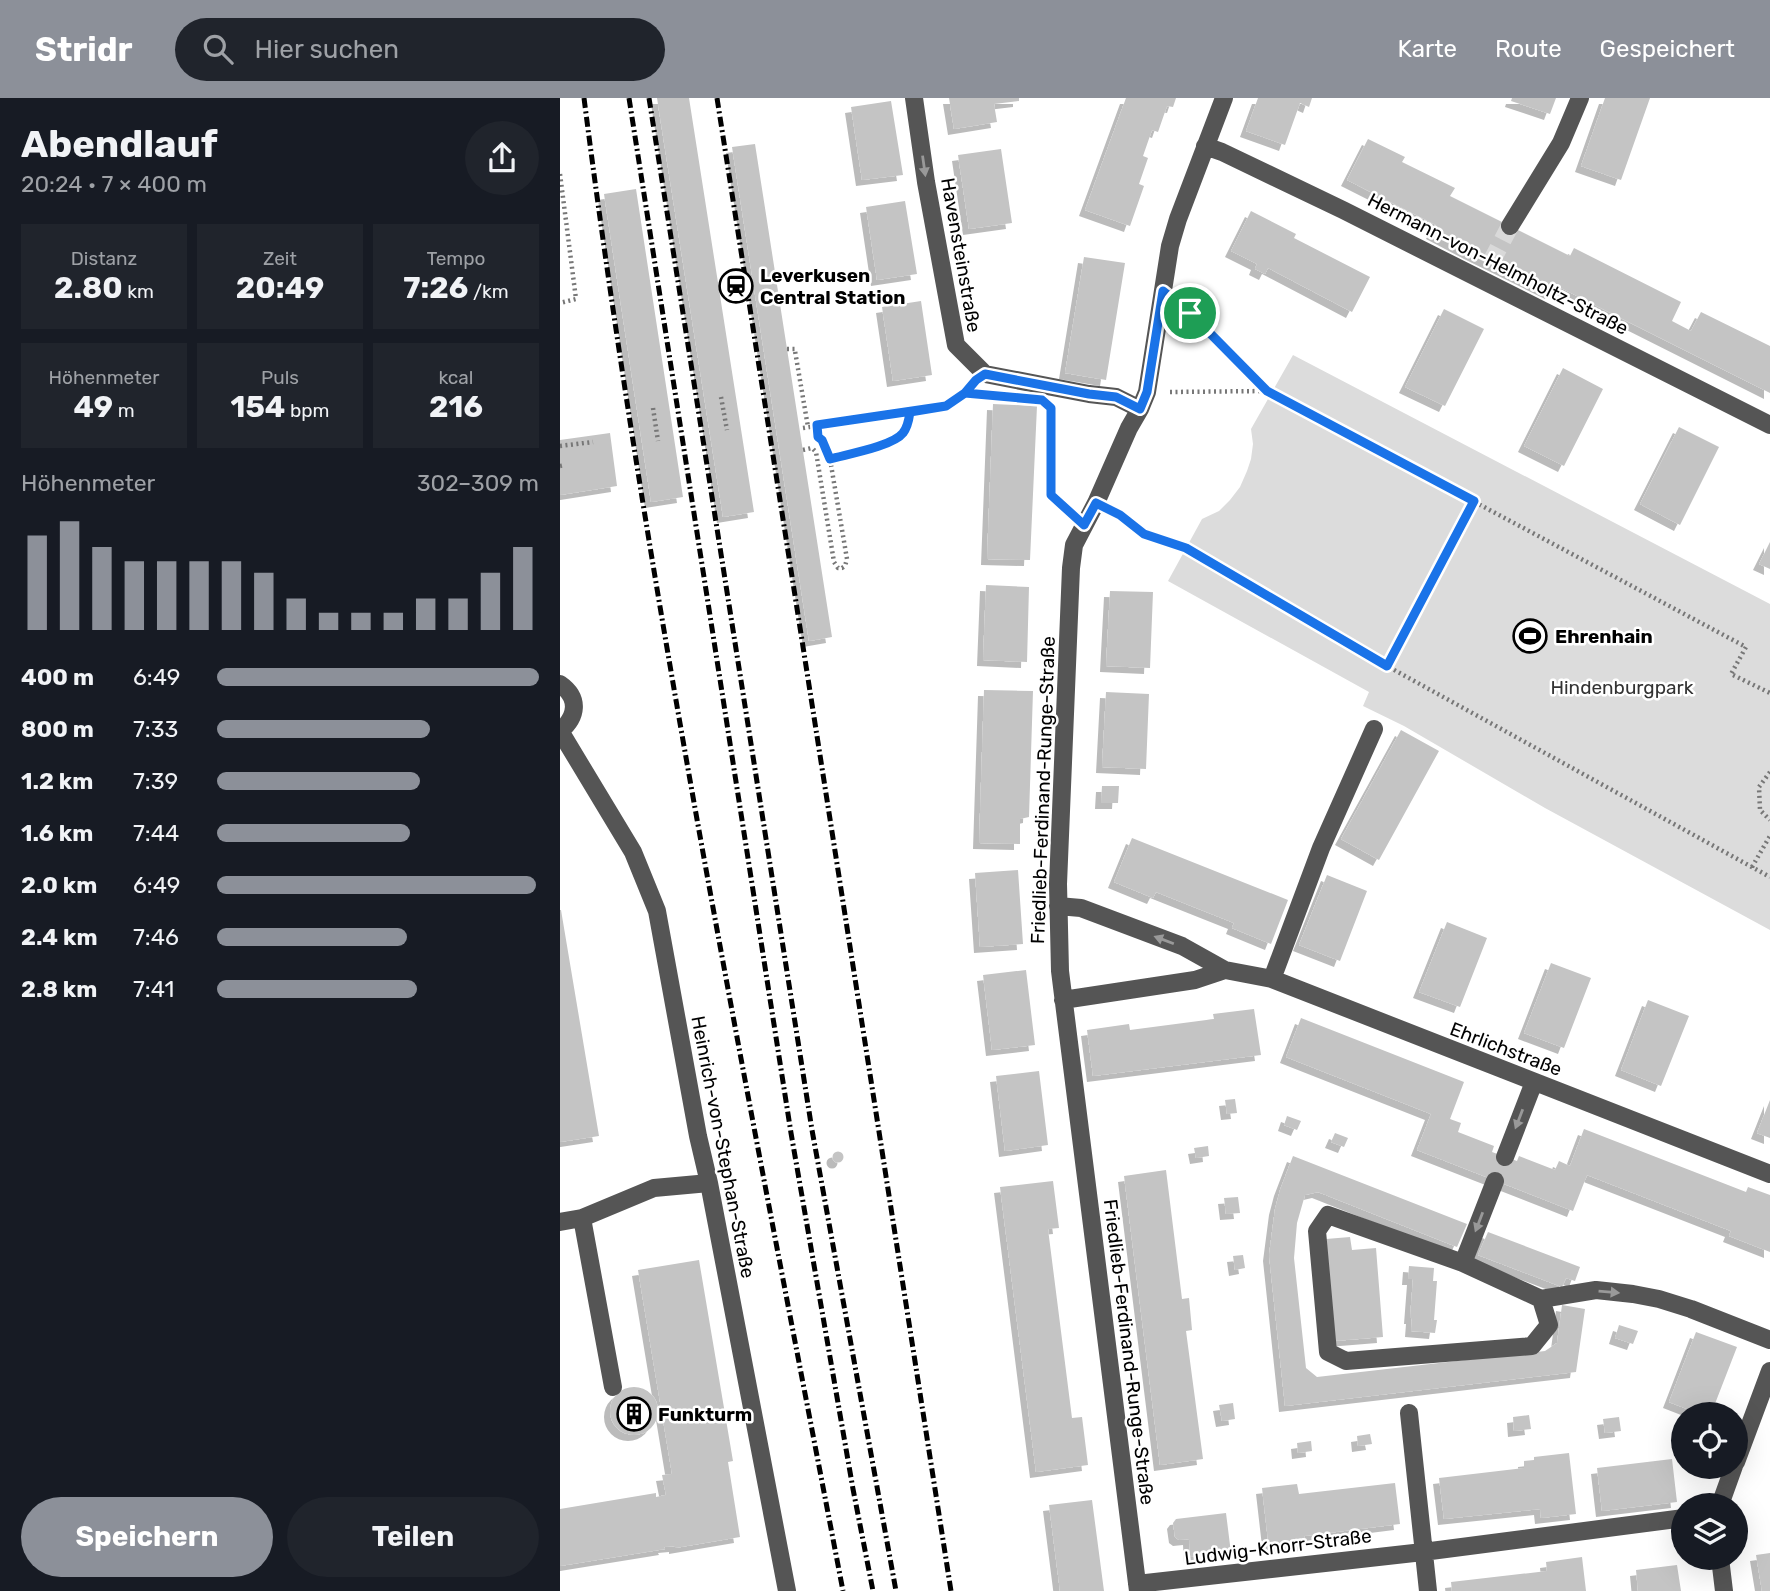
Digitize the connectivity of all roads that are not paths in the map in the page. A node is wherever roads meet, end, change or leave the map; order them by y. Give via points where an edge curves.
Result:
1 (914, 98) edge
2 (1224, 98) edge
3 (1580, 98) edge
4 (1205, 146) junction
5 (1510, 226) tunnel mouth
6 (1490, 264) tunnel mouth
7 (1482, 281) junction
8 (1143, 400) junction
9 (1770, 425) edge
10 (560, 684) edge
11 (1374, 729) dead end
12 (560, 731) edge
13 (1058, 906) junction
14 (1225, 970) junction
15 (1272, 979) junction
16 (1063, 1000) junction
17 (1534, 1082) junction
18 (1505, 1157) dead end
19 (1770, 1174) edge
20 (1495, 1181) dead end
21 (709, 1182) junction
22 (582, 1218) junction
23 (560, 1222) edge
24 (1463, 1264) junction
25 (1541, 1299) junction
26 (1770, 1340) edge
27 (1770, 1371) edge
28 (613, 1387) dead end
29 (1409, 1413) dead end
30 (1748, 1429) edge
31 (1671, 1520) edge
32 (1423, 1552) junction
33 (1721, 1570) edge
34 (1138, 1588) edge
35 (785, 1591) edge
36 (1428, 1591) edge
37 (1724, 1591) edge

1 -> 8 street, Havensteinstraße via 956,345 985,374
2 - 4 street, Friedlieb-Ferdinand-Runge-Straße
3 - 5 street via 1561,143
4 - 7 street, Hermann-von-Helmholtz-Straße
4 - 8 street, Friedlieb-Ferdinand-Runge-Straße via 1170,246
6 - 7 street
7 - 9 street, Hermann-von-Helmholtz-Straße
8 - 13 street, Friedlieb-Ferdinand-Runge-Straße via 1074,545
10 - 12 street, Heinrich-von-Stephan-Straße via 573,699 574,712
11 - 15 street via 1321,848
12 - 21 street, Heinrich-von-Stephan-Straße via 633,852 657,911
14 -> 13 street, Ehrlichstraße via 1182,946 1081,908
13 - 16 street, Friedlieb-Ferdinand-Runge-Straße
14 - 15 street, Ehrlichstraße
14 - 16 street, Ehrlichstraße via 1195,981
15 - 17 street, Ehrlichstraße
16 - 34 street, Friedlieb-Ferdinand-Runge-Straße
17 -> 18 street
17 - 19 street, Ehrlichstraße
20 -> 24 street
21 - 22 street via 654,1188
21 - 35 street, Heinrich-von-Stephan-Straße
22 - 23 street
22 - 28 street
24 - 25 street
24 - 25 street via 1328,1215 1317,1231 1328,1352 1346,1361 1532,1346 1549,1325
25 -> 26 street via 1596,1290 1633,1294 1691,1309
27 - 30 street
29 - 32 street
31 - 32 street, Ludwig-Knorr-Straße
32 - 34 street, Ludwig-Knorr-Straße
32 - 36 street
33 - 37 street

